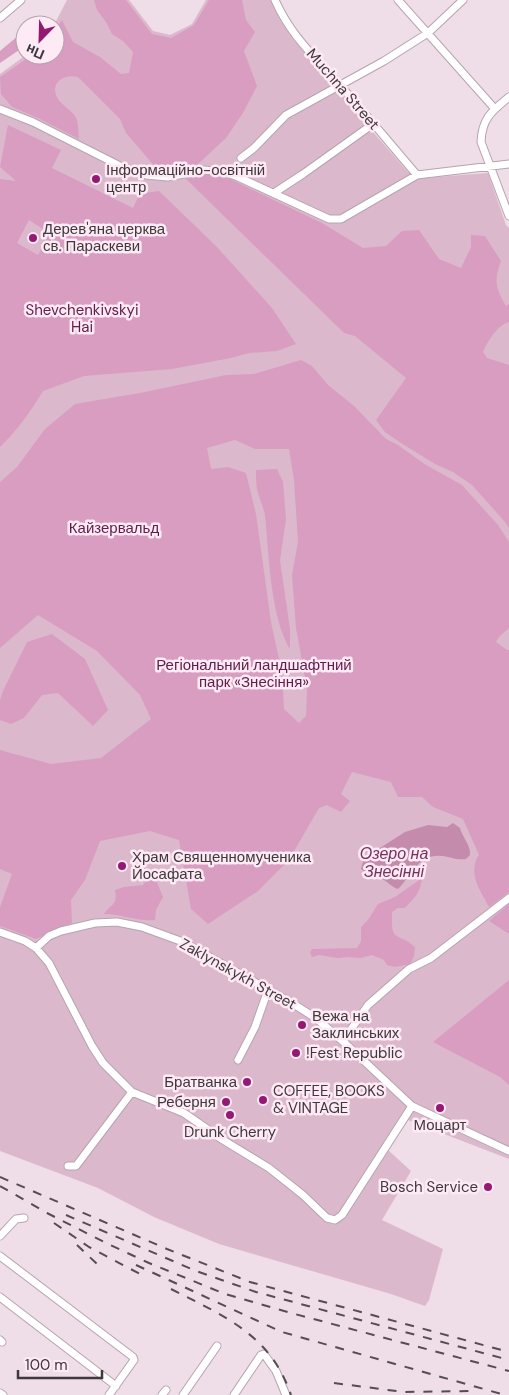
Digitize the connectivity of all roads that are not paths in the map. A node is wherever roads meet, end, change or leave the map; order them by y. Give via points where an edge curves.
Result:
1 (21, 0) edge
2 (274, 0) edge
3 (398, 0) edge
4 (463, 0) edge
5 (0, 18) edge
6 (428, 33) junction
7 (340, 85) junction
8 (509, 97) edge
9 (0, 108) edge
10 (495, 110) junction
11 (373, 124) junction
12 (241, 158) dead end
13 (509, 164) edge
14 (492, 166) junction
15 (417, 175) junction
16 (274, 193) junction
17 (509, 216) edge
18 (509, 898) edge
19 (0, 932) edge
20 (36, 948) junction
21 (268, 990) junction
22 (343, 1041) junction
23 (238, 1060) dead end
24 (132, 1092) junction
25 (412, 1106) junction
26 (509, 1151) edge
27 (68, 1166) dead end
28 (24, 1218) dead end
29 (0, 1236) edge
30 (0, 1256) edge
31 (0, 1297) edge
32 (217, 1346) dead end
33 (116, 1386) junction
34 (0, 1393) edge
35 (284, 1393) edge
36 (3, 1395) edge
37 (110, 1395) edge
38 (183, 1395) edge
39 (234, 1395) edge

1 - 5 street
2 - 7 street, Muchna Street via 293,34
3 - 6 street
4 - 6 street
6 - 7 street
6 - 10 street
7 - 11 street, Muchna Street
7 - 12 street via 286,115
8 - 10 street
9 - 16 street via 138,173 168,177 204,170 224,172
10 - 14 street via 482,129 482,142
11 - 15 street, Muchna Street
11 - 16 street
13 - 14 street
14 - 15 street
14 - 17 street
15 - 16 street via 338,219 329,219
18 - 22 street via 431,958 409,969 368,1005
19 - 20 street
20 - 21 street, Zaklynskykh Street via 49,936 73,927 117,922 184,942
20 - 24 street via 57,977 100,1058
21 - 22 street, Zaklynskykh Street via 317,1019
21 - 23 street via 255,1027
22 - 25 street, Zaklynskykh Street
24 - 25 street via 184,1113 269,1168 327,1218 335,1220 342,1215
24 - 27 street via 76,1166
25 - 26 street, Zaklynskykh Street
28 - 29 street via 16,1219
30 - 33 street via 133,1357
31 - 33 street
32 - 38 street
33 - 37 street
34 - 36 street
35 - 39 street via 276,1371 261,1355

